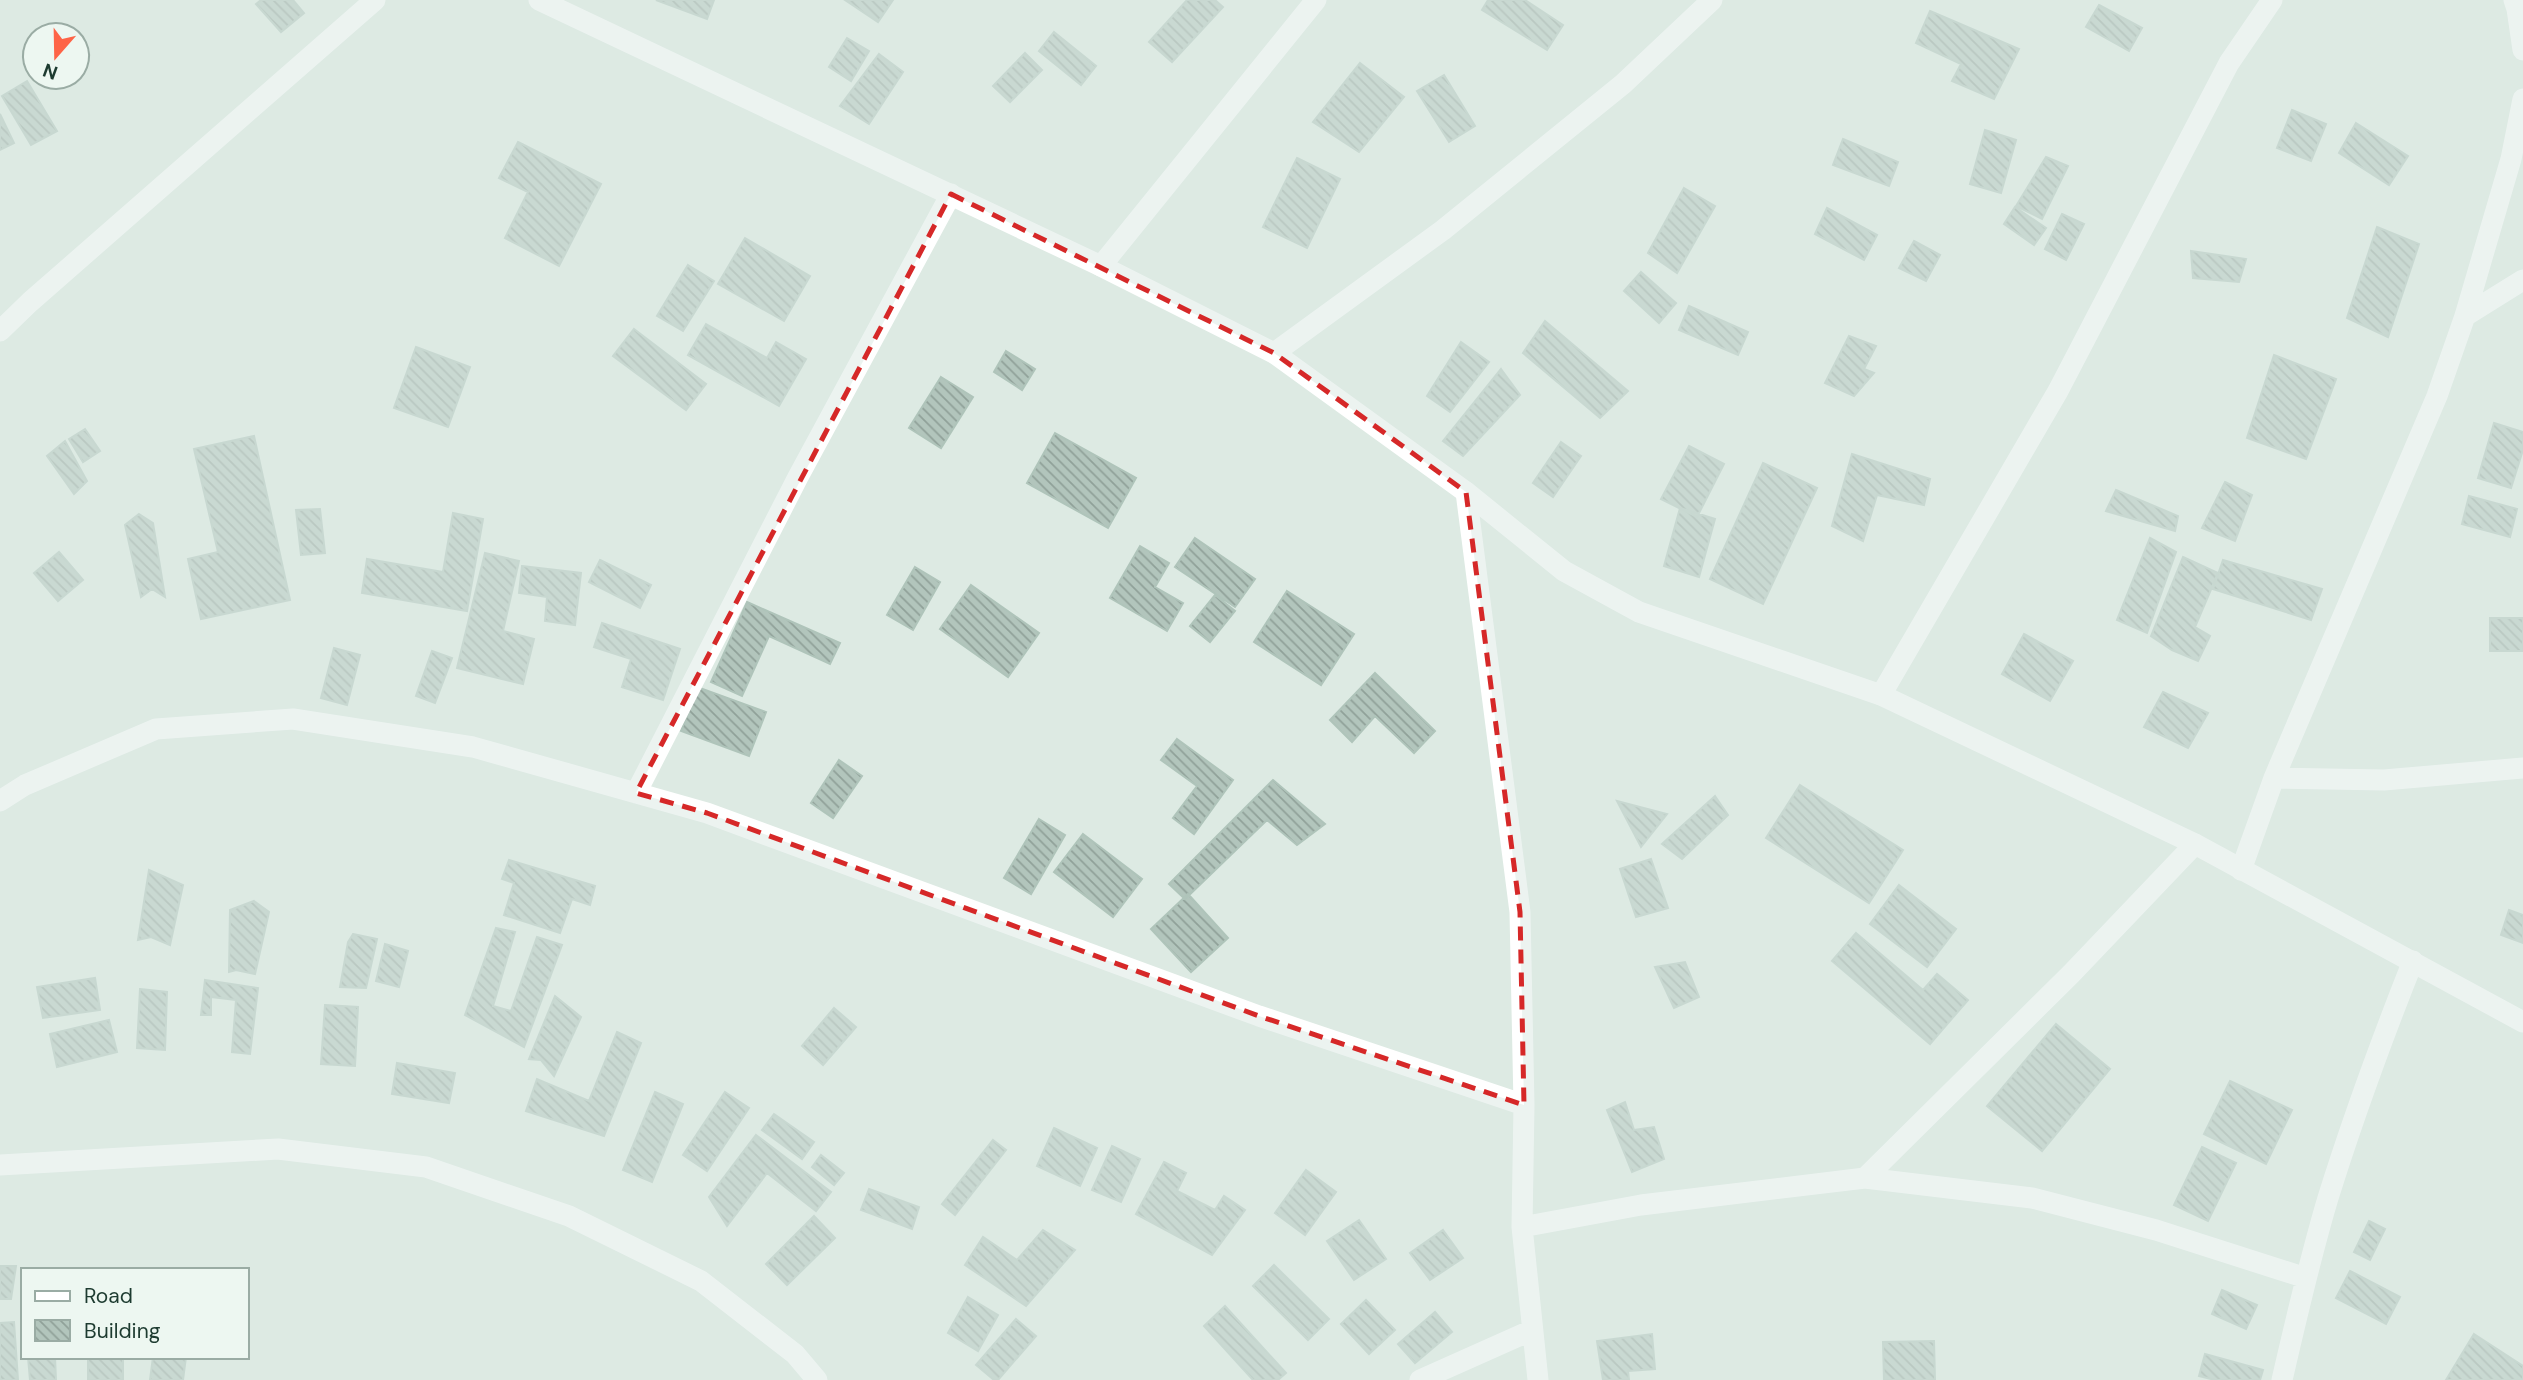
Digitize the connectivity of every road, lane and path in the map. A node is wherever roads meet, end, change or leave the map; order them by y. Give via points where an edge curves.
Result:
1 (375, 0) edge
2 (538, 0) edge
3 (1316, 0) edge
4 (1713, 0) edge
5 (2272, 0) edge
6 (2514, 0) edge
7 (2523, 50) edge
8 (2523, 99) edge
9 (951, 194) junction
10 (1101, 266) junction
11 (2523, 280) edge
12 (2465, 316) junction
13 (0, 331) edge
14 (1274, 353) junction
15 (1466, 492) junction
16 (1881, 695) junction
17 (2523, 768) edge
18 (2274, 778) junction
19 (636, 793) junction
20 (0, 801) edge
21 (2195, 844) junction
22 (2241, 870) junction
23 (2413, 961) junction
24 (2523, 1022) edge
25 (1524, 1105) junction
26 (0, 1165) edge
27 (1865, 1178) junction
28 (1522, 1227) junction
29 (2306, 1278) junction
30 (1532, 1330) junction
31 (817, 1380) edge
32 (1420, 1380) edge
33 (1538, 1380) edge
34 (2282, 1380) edge

1 - 13 street
2 - 9 street
3 - 10 street
4 - 14 street via 1623,84 1454,221
5 - 16 street via 2229,63 2058,391
6 - 7 street
8 - 12 street via 2511,159
9 - 10 street
9 - 19 street via 798,477
10 - 14 street
11 - 12 street
12 - 18 street via 2437,396
14 - 15 street
15 - 16 street via 1564,571 1639,612
15 - 25 street via 1520,912
16 - 21 street
17 - 18 street via 2384,780
18 - 22 street
19 - 20 street via 472,747 293,719 156,729 25,785
19 - 25 street via 707,813 1246,1011
21 - 22 street
21 - 27 street
22 - 23 street
23 - 24 street
23 - 29 street via 2366,1081
25 - 28 street
26 - 31 street via 278,1149 426,1167 569,1216 701,1281 795,1354
27 - 28 street via 1641,1205
27 - 29 street via 2032,1198 2156,1230
28 - 30 street
29 - 34 street
30 - 32 street
30 - 33 street

